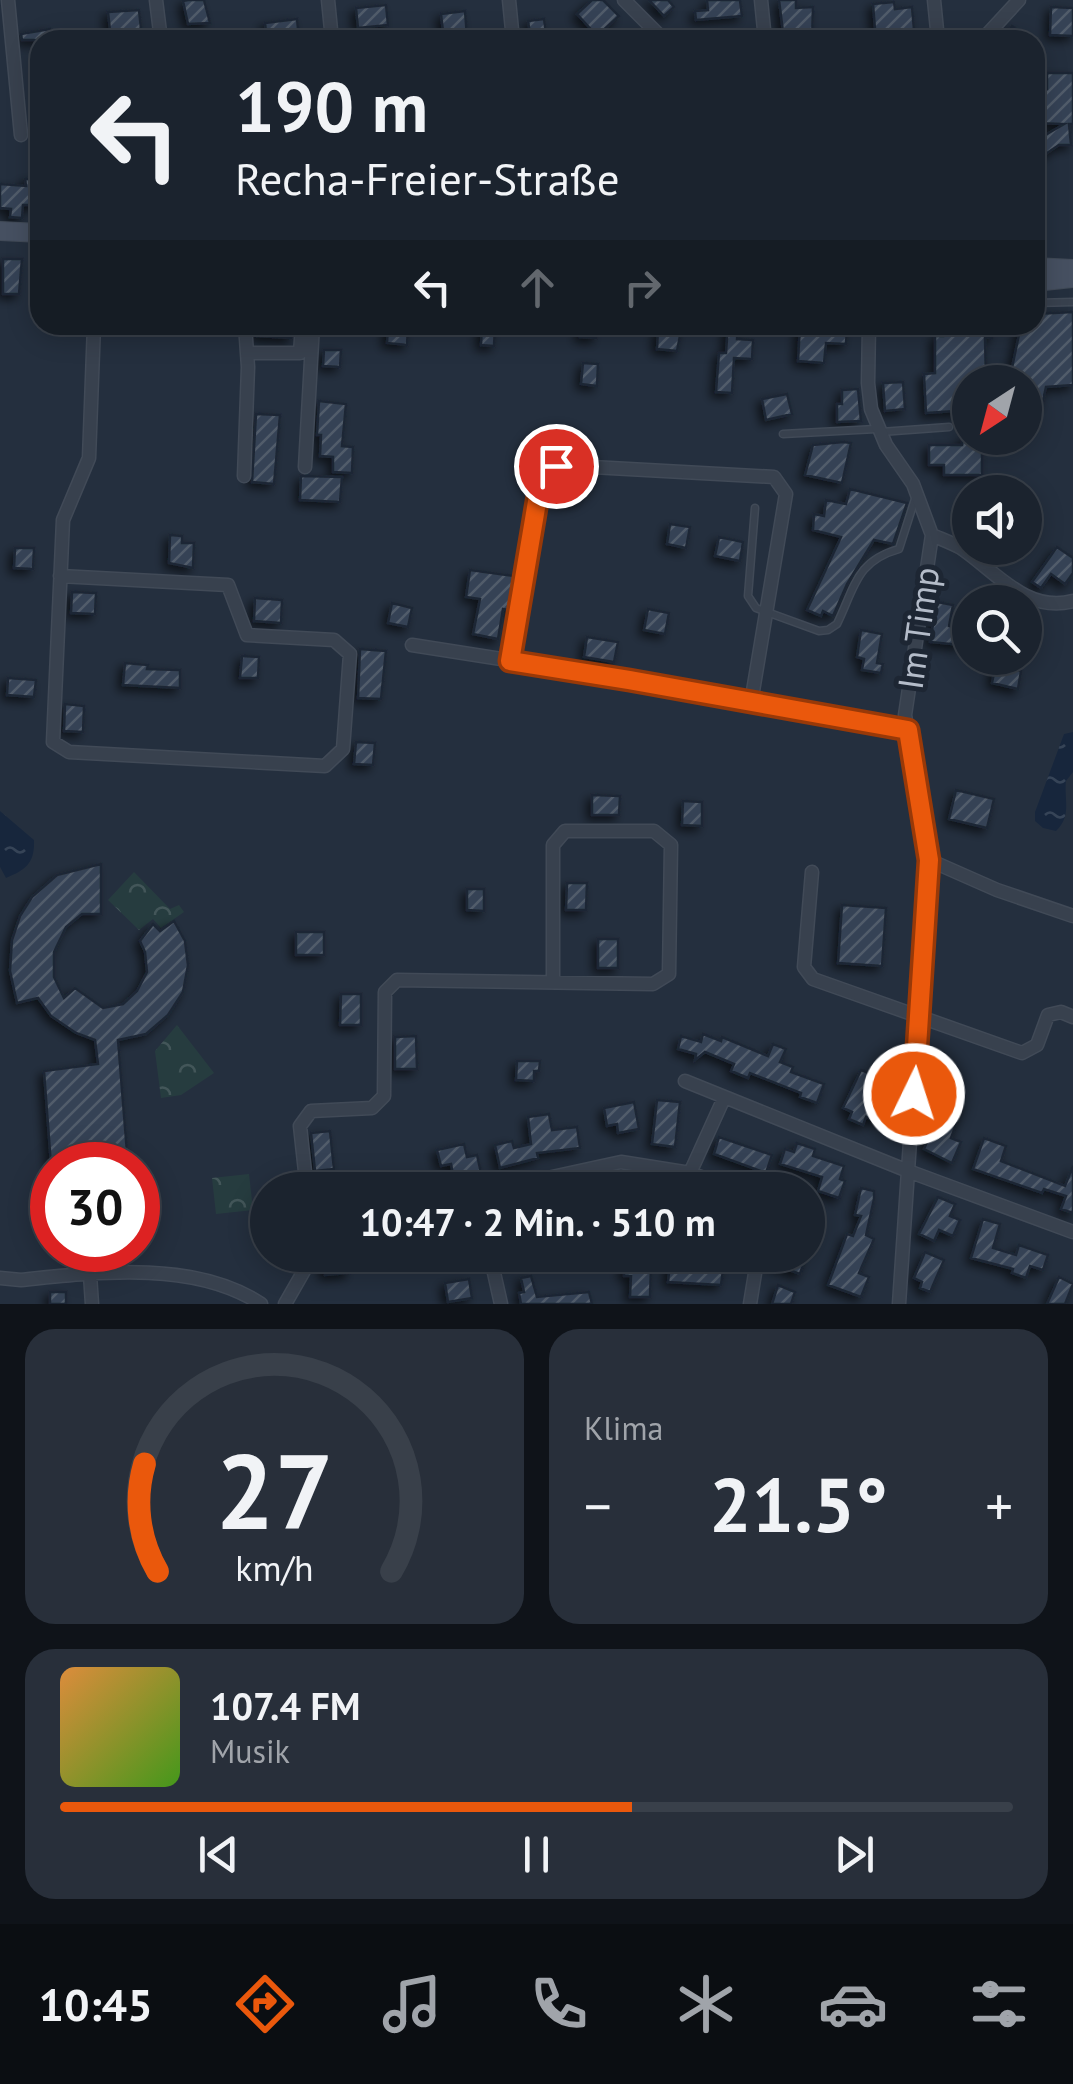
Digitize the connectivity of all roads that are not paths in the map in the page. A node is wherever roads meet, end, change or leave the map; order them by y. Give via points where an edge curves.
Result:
1 (10, 0) edge
2 (156, 0) edge
3 (328, 0) edge
4 (509, 0) edge
5 (624, 0) edge
6 (761, 0) edge
7 (934, 0) edge
8 (1019, 0) edge
9 (160, 30) edge
10 (331, 30) edge
11 (512, 30) edge
12 (654, 30) edge
13 (764, 30) edge
14 (937, 30) edge
15 (991, 30) edge
16 (20, 135) dead end
17 (0, 231) edge
18 (30, 232) edge
19 (1045, 268) edge
20 (1073, 269) edge
21 (1073, 278) edge
22 (1045, 281) edge
23 (1073, 302) edge
24 (1045, 303) edge
25 (94, 335) edge
26 (245, 335) edge
27 (301, 335) edge
28 (312, 335) edge
29 (867, 335) edge
30 (248, 353) junction
31 (950, 427) dead end
32 (878, 430) junction
33 (782, 434) dead end
34 (305, 467) dead end
35 (244, 476) dead end
36 (917, 493) junction
37 (755, 508) dead end
38 (932, 535) junction
39 (60, 576) junction
40 (1073, 601) edge
41 (766, 612) junction
42 (412, 645) dead end
43 (510, 661) junction
44 (751, 703) junction
45 (908, 730) junction
46 (929, 860) junction
47 (812, 872) dead end
48 (1073, 916) edge
49 (552, 982) junction
50 (919, 1016) junction
51 (1073, 1017) edge
52 (685, 1081) dead end
53 (724, 1098) junction
54 (304, 1172) edge
55 (575, 1172) edge
56 (684, 1172) edge
57 (690, 1172) edge
58 (908, 1172) junction
59 (1073, 1232) edge
60 (303, 1272) edge
61 (494, 1272) edge
62 (755, 1272) edge
63 (90, 1276) junction
64 (0, 1278) edge
65 (92, 1304) edge
66 (261, 1304) edge
67 (285, 1304) edge
68 (501, 1304) edge
69 (750, 1304) edge
70 (899, 1304) edge

1 - 16 street
2 - 9 street
3 - 10 street
4 - 11 street
5 - 12 street
6 - 13 street
7 - 14 street
8 - 15 street
17 - 18 main road
19 - 20 main road
21 - 22 main road
23 - 24 lane
25 - 39 street via 89,458 62,520
26 - 30 street
27 - 30 street via 300,353
28 - 34 street
29 - 32 street, Im Timp
30 - 35 street
31 - 32 lane
32 - 33 lane
32 - 36 street, Im Timp
36 - 38 street, Im Timp
36 - 41 lane via 899,548 864,567 836,624 819,630
37 - 41 lane via 748,596
38 - 40 street via 1013,590 1052,604
38 - 45 street, Im Timp
39 - 39 street via 53,742 69,752 325,766 343,749 350,654 334,640 247,635 228,584
41 - 43 street via 786,494 774,477 556,466 540,484
41 - 44 street
42 - 43 street
43 - 44 street
44 - 45 street
45 - 46 street, Im Timp
46 - 48 street
46 - 50 street, Im Timp
47 - 50 street via 804,967 813,979
49 - 49 street via 553,845 565,830 654,832 671,844 669,974 653,984
49 - 54 street via 397,980 386,992 384,1096 372,1108 311,1112 300,1126
50 - 51 street via 1022,1052 1037,1045 1048,1015
50 - 58 street, Im Timp
52 - 53 street
53 - 57 street
53 - 58 street
55 - 56 street via 621,1162
58 - 59 street
58 - 70 street, Im Timp
60 - 67 street
61 - 68 street
62 - 69 street
63 - 64 street
63 - 65 street
63 - 66 street via 169,1272 214,1281

